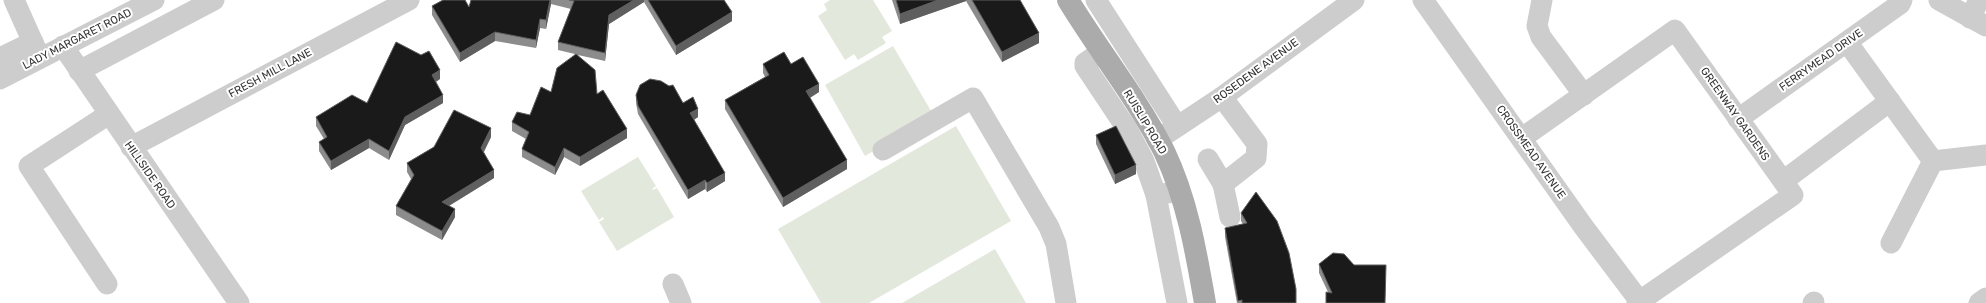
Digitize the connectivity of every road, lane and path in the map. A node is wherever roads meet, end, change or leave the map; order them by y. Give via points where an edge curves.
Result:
1 (14, 0) edge
2 (154, 0) edge
3 (214, 0) edge
4 (409, 0) edge
5 (1068, 0) edge
6 (1096, 0) edge
7 (1354, 0) edge
8 (1423, 0) edge
9 (1542, 0) edge
10 (1902, 0) edge
11 (1939, 0) edge
12 (1978, 15) edge
13 (1846, 42) junction
14 (63, 46) junction
15 (36, 50) junction
16 (0, 58) edge
17 (79, 71) junction
18 (0, 79) edge
19 (1584, 95) junction
20 (1222, 97) junction
21 (1890, 102) junction
22 (109, 114) junction
23 (1738, 119) junction
24 (1135, 123) junction
25 (1177, 126) junction
26 (1522, 138) junction
27 (1157, 140) junction
28 (131, 147) junction
29 (883, 150) dead end
30 (1986, 155) edge
31 (1208, 159) dead end
32 (1933, 161) junction
33 (1783, 181) junction
34 (1223, 184) junction
35 (1179, 191) junction
36 (1156, 195) junction
37 (1230, 217) dead end
38 (1890, 243) dead end
39 (107, 284) dead end
40 (1986, 298) edge
41 (1639, 302) edge
42 (239, 303) edge
43 (1066, 303) edge
44 (1177, 303) edge
45 (1205, 303) edge
46 (1979, 303) edge

1 - 15 street
2 - 14 street, LADY MARGARET ROAD
3 - 17 street
4 - 28 street, FRESH MILL LANE
5 - 24 main road, RUISLIP ROAD via 1101,52
6 - 25 street
7 - 20 street, ROSEDENE AVENUE
8 - 26 street, CROSSMEAD AVENUE
9 - 19 street via 1537,26 1541,36
10 - 13 street, FERRYMEAD DRIVE
11 - 12 street
13 - 21 street
13 - 23 street, FERRYMEAD DRIVE
14 - 15 street, LADY MARGARET ROAD
14 - 17 street, HILLSIDE ROAD
15 - 16 street
15 - 18 street, LADY MARGARET ROAD
17 - 22 street, HILLSIDE ROAD
19 - 23 street, GREENWAY GARDENS via 1675,30
19 - 26 street, GREENWAY GARDENS
20 - 25 street, ROSEDENE AVENUE
20 - 34 street via 1257,144 1256,158
21 - 32 street
21 - 33 street
22 - 28 street, HILLSIDE ROAD
22 - 39 street via 29,166
23 - 33 street, GREENWAY GARDENS
24 - 27 main road, RUISLIP ROAD
24 - 36 street
25 - 27 street, ROSEDENE AVENUE
26 - 41 street, CROSSMEAD AVENUE
27 - 35 main road, RUISLIP ROAD
28 - 42 street, HILLSIDE ROAD
29 - 43 street via 973,98 1049,227 1056,244
30 - 32 street
31 - 34 street
32 - 38 street
33 - 41 street, GREENWAY GARDENS via 1793,195
34 - 37 street
35 - 36 street
35 - 45 main road, RUISLIP ROAD via 1191,230
36 - 44 street
40 - 46 street

